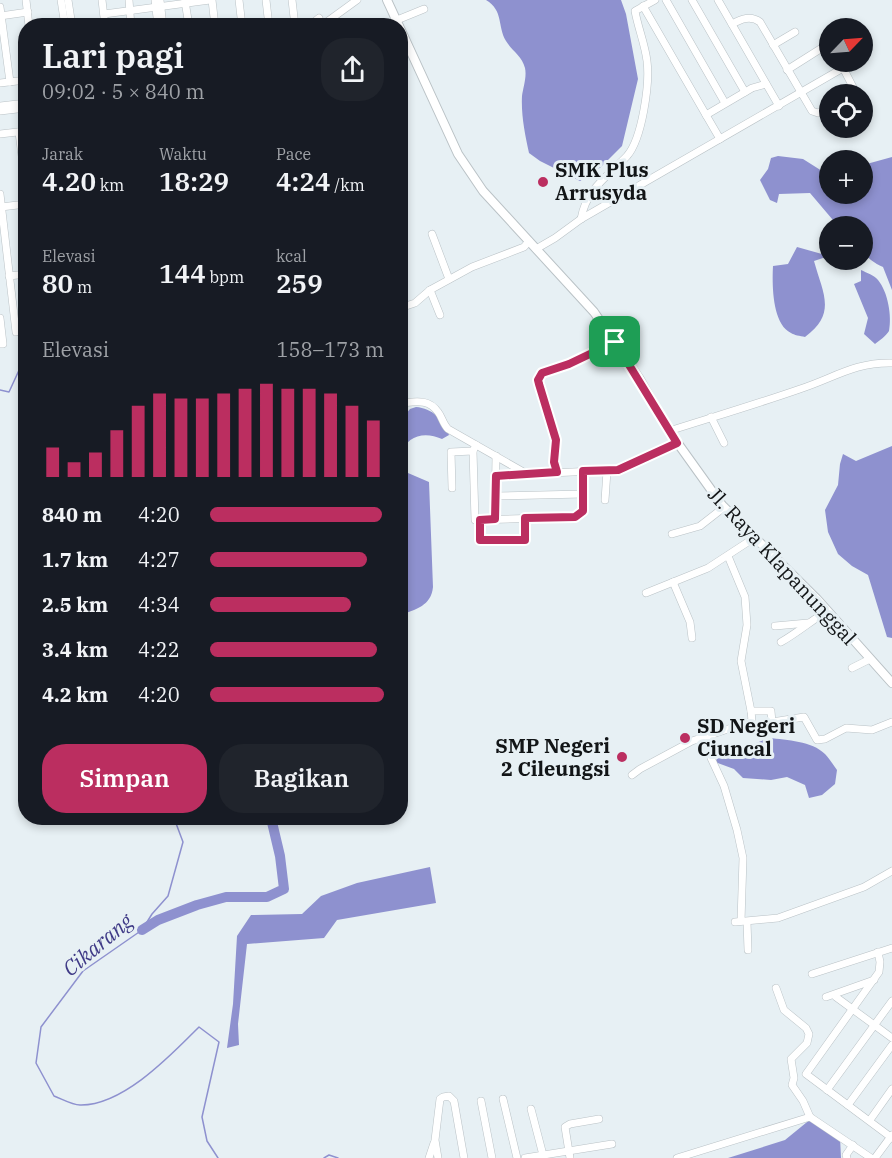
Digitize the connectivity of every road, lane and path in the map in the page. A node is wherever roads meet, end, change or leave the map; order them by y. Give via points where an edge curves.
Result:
1 (26, 0) edge
2 (61, 0) edge
3 (69, 0) edge
4 (102, 0) edge
5 (129, 0) edge
6 (211, 0) edge
7 (239, 0) edge
8 (266, 0) edge
9 (292, 0) edge
10 (357, 0) edge
11 (387, 0) edge
12 (655, 0) edge
13 (666, 0) edge
14 (692, 0) edge
15 (718, 0) edge
16 (186, 2) edge
17 (158, 3) edge
18 (643, 6) junction
19 (0, 7) edge
20 (424, 9) dead end
21 (130, 11) junction
22 (27, 12) junction
23 (104, 14) junction
24 (1, 16) edge
25 (28, 18) edge
26 (63, 18) edge
27 (71, 18) edge
28 (104, 18) edge
29 (130, 18) edge
30 (161, 18) edge
31 (188, 18) edge
32 (214, 18) edge
33 (241, 18) edge
34 (267, 18) edge
35 (294, 18) edge
36 (334, 18) edge
37 (396, 18) edge
38 (408, 19) edge
39 (732, 24) junction
40 (795, 32) dead end
41 (408, 43) edge
42 (773, 45) junction
43 (819, 50) edge
44 (787, 70) junction
45 (832, 72) edge
46 (18, 81) edge
47 (10, 82) junction
48 (0, 83) edge
49 (766, 84) junction
50 (745, 92) junction
51 (801, 93) junction
52 (18, 103) edge
53 (725, 103) junction
54 (0, 106) edge
55 (779, 106) junction
56 (18, 109) edge
57 (0, 111) edge
58 (819, 112) edge
59 (705, 115) junction
60 (18, 132) edge
61 (0, 134) edge
62 (720, 139) junction
63 (0, 194) edge
64 (18, 205) edge
65 (2, 207) junction
66 (581, 219) junction
67 (432, 234) dead end
68 (530, 241) junction
69 (536, 249) junction
70 (18, 275) edge
71 (9, 276) junction
72 (449, 279) junction
73 (430, 290) junction
74 (408, 305) edge
75 (440, 315) dead end
76 (0, 318) edge
77 (16, 332) dead end
78 (615, 342) junction
79 (0, 345) edge
80 (892, 363) edge
81 (408, 402) edge
82 (711, 417) junction
83 (669, 431) junction
84 (677, 443) junction
85 (724, 443) dead end
86 (475, 448) junction
87 (496, 456) junction
88 (583, 471) junction
89 (607, 471) junction
90 (557, 472) junction
91 (527, 474) junction
92 (496, 476) junction
93 (452, 488) dead end
94 (583, 494) junction
95 (496, 496) junction
96 (605, 500) dead end
97 (722, 505) junction
98 (525, 518) junction
99 (495, 519) junction
100 (480, 520) junction
101 (672, 534) dead end
102 (754, 538) junction
103 (728, 556) junction
104 (673, 582) junction
105 (646, 593) dead end
106 (827, 611) junction
107 (808, 623) junction
108 (776, 626) dead end
109 (692, 638) dead end
110 (781, 642) dead end
111 (870, 659) junction
112 (852, 668) dead end
113 (892, 683) edge
114 (752, 711) junction
115 (892, 722) edge
116 (712, 736) junction
117 (632, 775) dead end
118 (892, 871) edge
119 (741, 922) junction
120 (892, 948) edge
121 (748, 950) dead end
122 (878, 952) junction
123 (812, 974) dead end
124 (873, 980) junction
125 (776, 988) dead end
126 (826, 997) dead end
127 (836, 997) dead end
128 (892, 1001) edge
129 (853, 1010) junction
130 (874, 1024) junction
131 (892, 1038) edge
132 (892, 1045) edge
133 (892, 1089) edge
134 (827, 1090) junction
135 (503, 1099) dead end
136 (481, 1101) dead end
137 (848, 1105) junction
138 (531, 1109) dead end
139 (810, 1117) junction
140 (599, 1119) dead end
141 (870, 1120) junction
142 (892, 1136) edge
143 (435, 1140) junction
144 (612, 1144) dead end
145 (853, 1145) junction
146 (543, 1155) junction
147 (570, 1155) edge
148 (429, 1158) edge
149 (438, 1158) edge
150 (464, 1158) edge
151 (492, 1158) edge
152 (517, 1158) edge
153 (525, 1158) edge
154 (677, 1158) edge
155 (847, 1158) edge
156 (873, 1158) edge

1 - 22 street
2 - 26 street
3 - 27 street
4 - 23 street
5 - 21 street
6 - 16 street
6 - 32 street
7 - 33 street
8 - 34 street
9 - 35 street
10 - 36 street
11 - 37 street, Jl. Raya Klapanunggal
12 - 18 street
13 - 53 street
14 - 50 street
15 - 39 street
16 - 17 street
16 - 31 street
17 - 21 street
17 - 30 street
18 - 59 street
18 - 66 street via 635,11 648,72 637,139 588,196
19 - 24 street
20 - 38 street
21 - 23 street
21 - 29 street
22 - 24 street
22 - 25 street
23 - 28 street
24 - 47 street
39 - 42 street via 746,18 756,19
39 - 49 street
40 - 42 street
41 - 68 street, Jl. Raya Klapanunggal via 464,164 483,191
42 - 44 street
43 - 44 street
44 - 51 street
45 - 51 street
46 - 47 street
47 - 48 street
49 - 50 street
49 - 55 street
50 - 53 street
51 - 55 street
51 - 58 street via 815,113
52 - 54 street
53 - 59 street
55 - 62 street
56 - 57 street
59 - 62 street
60 - 61 street
62 - 66 street
63 - 65 street
64 - 65 street
65 - 71 street
66 - 69 street
67 - 72 street
68 - 69 street, Jl. Raya Klapanunggal
68 - 72 street
69 - 78 street, Jl. Raya Klapanunggal via 594,312
70 - 71 street
71 - 77 street
72 - 73 street
73 - 74 street
73 - 75 street
76 - 79 street
78 - 83 street, Jl. Raya Klapanunggal
78 - 90 street via 539,376 556,440
80 - 82 street via 858,366
81 - 86 street via 429,404 448,429
82 - 83 street
82 - 85 street
83 - 84 street, Jl. Raya Klapanunggal
84 - 89 street via 626,467
84 - 97 street, Jl. Raya Klapanunggal
86 - 87 street
86 - 93 street via 451,452
86 - 100 street via 473,507 475,520
87 - 91 street
87 - 92 street
88 - 89 street
88 - 90 street
88 - 94 street
89 - 96 street
90 - 91 street
91 - 92 street
92 - 95 street
94 - 95 street
94 - 98 street via 583,511 575,517
95 - 99 street
97 - 101 street via 700,526
97 - 102 street, Jl. Raya Klapanunggal
98 - 99 street
98 - 100 street via 525,540 480,540
99 - 100 street
102 - 103 street
102 - 106 street, Jl. Raya Klapanunggal
103 - 104 street
103 - 114 street via 745,597 747,625 741,661
104 - 105 street
104 - 109 street
106 - 107 street
106 - 111 street, Jl. Raya Klapanunggal
107 - 108 street
107 - 110 street
111 - 112 street
111 - 113 street, Jl. Raya Klapanunggal
114 - 115 street via 771,711 772,722 804,717 817,740 846,728 872,730
114 - 116 street via 750,722
116 - 117 street via 692,741
116 - 119 street via 711,758 724,786 743,858
118 - 119 street via 864,887 778,918
119 - 121 street
120 - 122 street
122 - 123 street
122 - 124 street via 880,968
124 - 126 street
124 - 129 street
125 - 139 street via 784,1010 809,1034 807,1043 790,1059 792,1085
127 - 129 street
128 - 130 street
129 - 130 street
129 - 134 street via 806,1074
130 - 131 street
130 - 134 street
132 - 137 street
133 - 141 street
134 - 137 street
135 - 152 street
136 - 151 street
137 - 141 street
138 - 146 street
139 - 145 street
139 - 154 street
140 - 147 street via 565,1127
141 - 142 street
142 - 156 street
143 - 148 street
143 - 149 street
143 - 150 street via 441,1100 449,1096 455,1106
144 - 147 street
145 - 155 street
145 - 156 street
146 - 147 street
146 - 153 street

